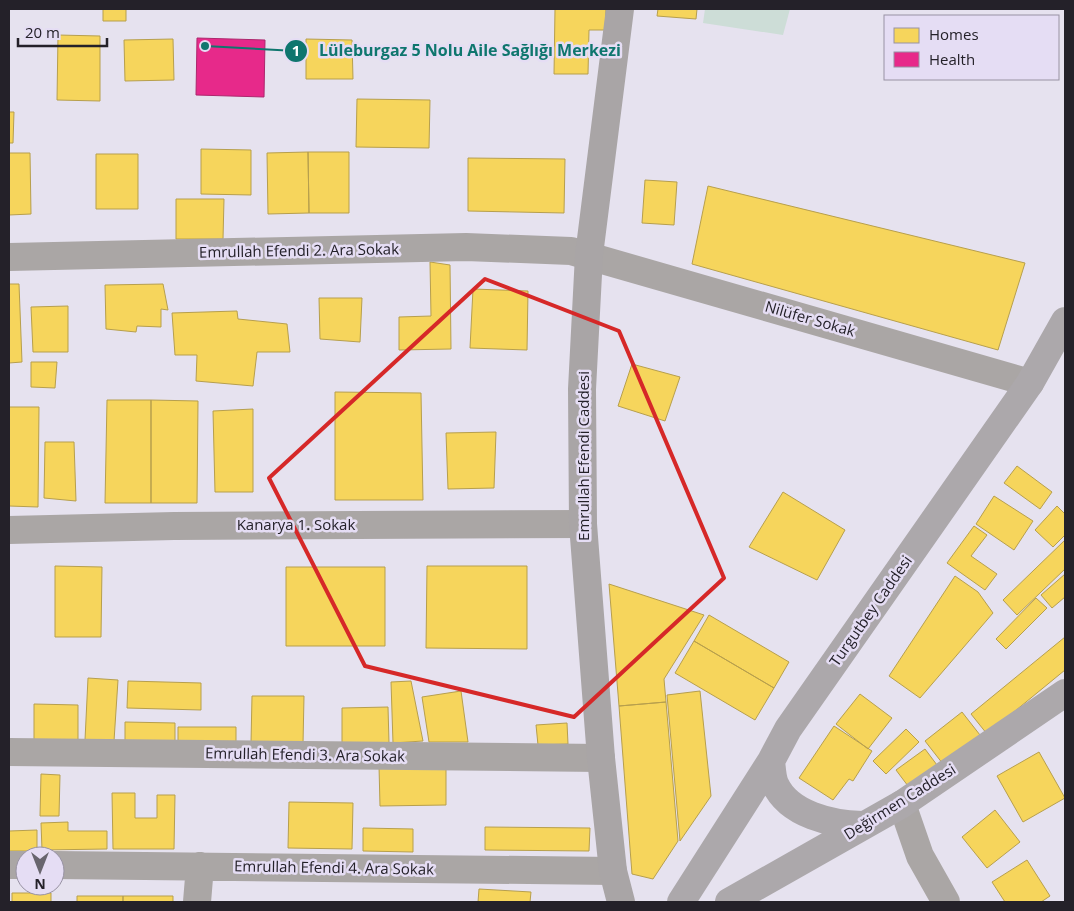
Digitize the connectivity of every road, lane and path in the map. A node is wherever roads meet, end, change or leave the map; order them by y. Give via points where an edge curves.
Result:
1 (620, 9) edge
2 (589, 255) junction
3 (9, 257) edge
4 (1065, 321) edge
5 (1030, 382) junction
6 (583, 524) junction
7 (9, 530) edge
8 (1065, 693) edge
9 (9, 752) edge
10 (601, 758) junction
11 (771, 761) junction
12 (902, 804) junction
13 (862, 825) junction
14 (65, 865) edge
15 (200, 866) junction
16 (614, 871) junction
17 (197, 902) edge
18 (621, 902) edge
19 (680, 902) edge
20 (729, 902) edge
21 (946, 902) edge

1 - 2 main road, Emrullah Efendi Caddesi
2 - 3 street, Emrullah Efendi 2. Ara Sokak via 545,249 466,247
2 - 5 street, Nilüfer Sokak
2 - 6 main road, Emrullah Efendi Caddesi via 582,389
4 - 5 main road, Turgutbey Caddesi
5 - 11 main road, Turgutbey Caddesi via 788,729
6 - 7 street, Kanarya 1. Sokak
6 - 10 main road, Emrullah Efendi Caddesi
8 - 12 main road, Değirmen Caddesi
9 - 10 street, Emrullah Efendi 3. Ara Sokak
10 - 16 main road, Emrullah Efendi Caddesi
11 - 13 main road via 777,788 801,810 828,822
11 - 19 main road, Turgutbey Caddesi
12 - 13 main road, Değirmen Caddesi
12 - 21 street via 920,856
13 - 20 main road, Değirmen Caddesi
14 - 15 street, Emrullah Efendi 4. Ara Sokak
15 - 16 street, Emrullah Efendi 4. Ara Sokak
15 - 17 street
16 - 18 main road, Emrullah Efendi Caddesi

